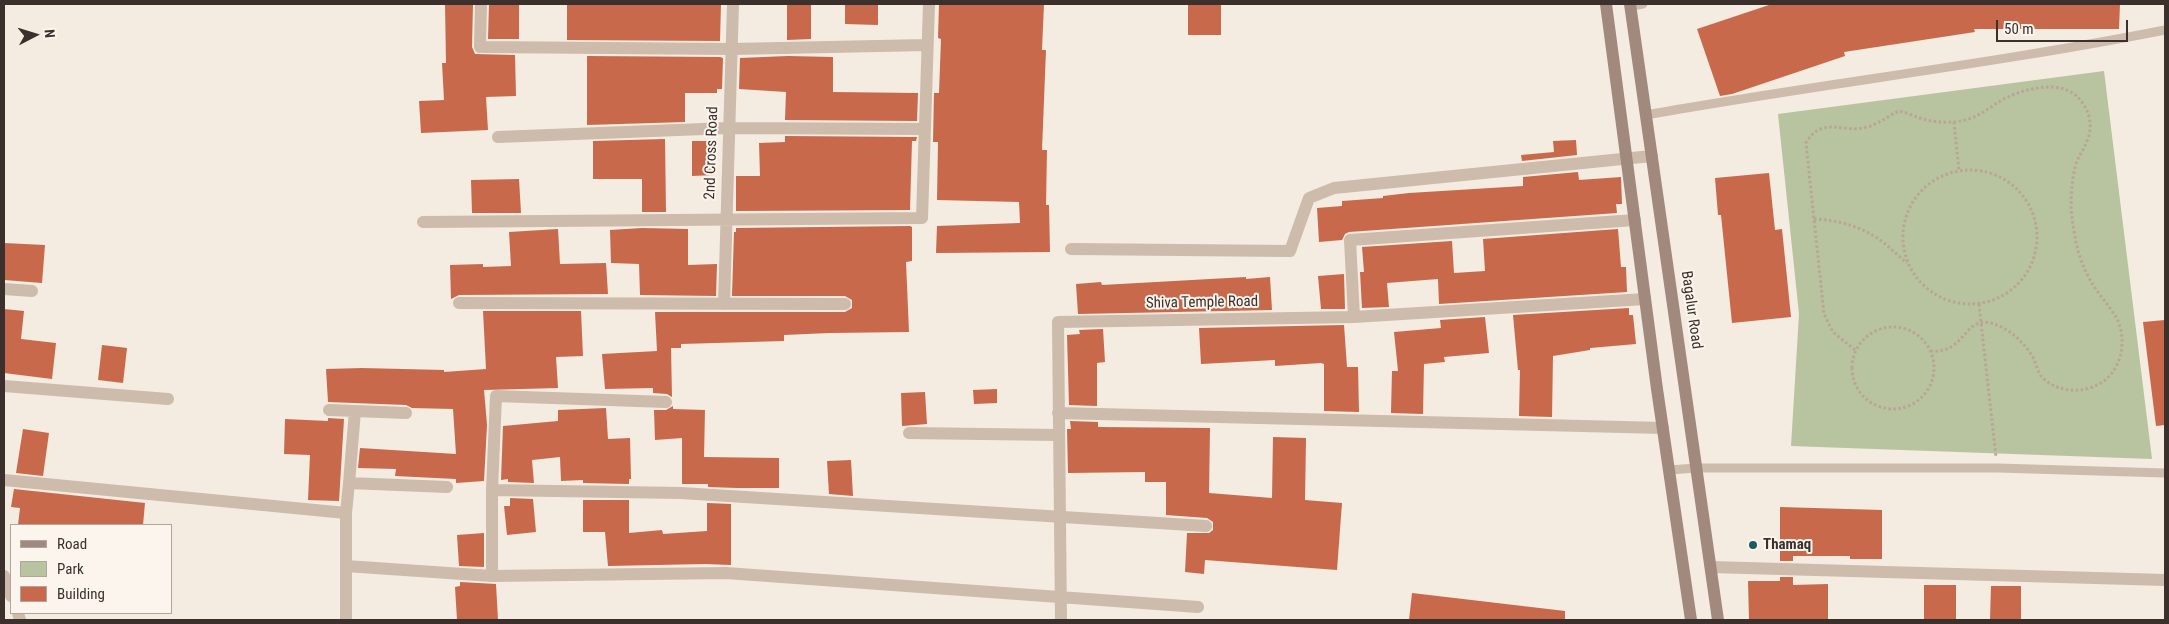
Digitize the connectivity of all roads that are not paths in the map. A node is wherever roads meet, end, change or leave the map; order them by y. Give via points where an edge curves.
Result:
1 (481, 4) edge
2 (733, 4) edge
3 (929, 4) edge
4 (1606, 4) edge
5 (1634, 4) edge
6 (2165, 30) edge
7 (927, 45) junction
8 (732, 49) junction
9 (1646, 115) junction
10 (729, 128) junction
11 (924, 129) junction
12 (498, 137) dead end
13 (1652, 156) junction
14 (1627, 159) junction
15 (726, 219) junction
16 (1635, 220) junction
17 (423, 222) dead end
18 (1071, 249) dead end
19 (4, 289) edge
20 (32, 290) dead end
21 (1646, 300) junction
22 (459, 303) dead end
23 (724, 304) junction
24 (845, 304) dead end
25 (1354, 317) junction
26 (4, 386) edge
27 (168, 398) dead end
28 (666, 402) dead end
29 (329, 410) dead end
30 (355, 411) junction
31 (406, 413) dead end
32 (1058, 413) junction
33 (1663, 428) junction
34 (909, 433) dead end
35 (1058, 435) junction
36 (1696, 468) junction
37 (1670, 470) junction
38 (2165, 473) edge
39 (4, 480) edge
40 (349, 483) junction
41 (447, 487) dead end
42 (492, 490) junction
43 (346, 513) junction
44 (1058, 515) junction
45 (1206, 526) dead end
46 (346, 566) junction
47 (1711, 567) junction
48 (4, 576) edge
49 (492, 576) junction
50 (2165, 580) edge
51 (10, 593) edge
52 (1061, 597) junction
53 (1198, 607) dead end
54 (346, 620) edge
55 (1061, 620) edge
56 (1691, 620) edge
57 (1718, 620) edge

1 - 8 street via 480,47
2 - 8 street, 2nd Cross Road
3 - 7 street
4 - 14 main road
5 - 9 main road, Bagalur Road
6 - 9 lane via 2057,51
7 - 8 street
7 - 11 street
8 - 10 street, 2nd Cross Road
9 - 13 main road, Bagalur Road
10 - 11 street
10 - 12 street
10 - 15 street, 2nd Cross Road
11 - 15 street via 922,218
13 - 14 street
13 - 36 main road, Bagalur Road
14 - 16 main road
14 - 18 street via 1334,188 1309,198 1290,251
15 - 17 street
15 - 23 street, 2nd Cross Road
16 - 21 main road
16 - 25 street via 1350,240
19 - 20 street
21 - 25 street, Shiva Temple Road
21 - 33 main road
22 - 23 street
23 - 24 street
25 - 32 street, Shiva Temple Road via 1058,322
26 - 27 street
28 - 42 street via 496,396
29 - 30 street
30 - 31 street
30 - 40 street
32 - 33 street
32 - 35 street, Shiva Temple Road
33 - 37 main road
34 - 35 street
35 - 44 street, Shiva Temple Road
36 - 37 lane
36 - 38 lane via 1998,468
36 - 47 main road, Bagalur Road
37 - 56 main road
39 - 43 street
40 - 41 street
40 - 43 street
42 - 44 street via 681,492
42 - 49 street
43 - 46 street
44 - 45 street
44 - 52 street, Shiva Temple Road
46 - 49 street
46 - 54 street
47 - 50 street
47 - 57 main road, Bagalur Road
48 - 51 street
49 - 52 street via 726,574
52 - 53 street
52 - 55 street, Shiva Temple Road

